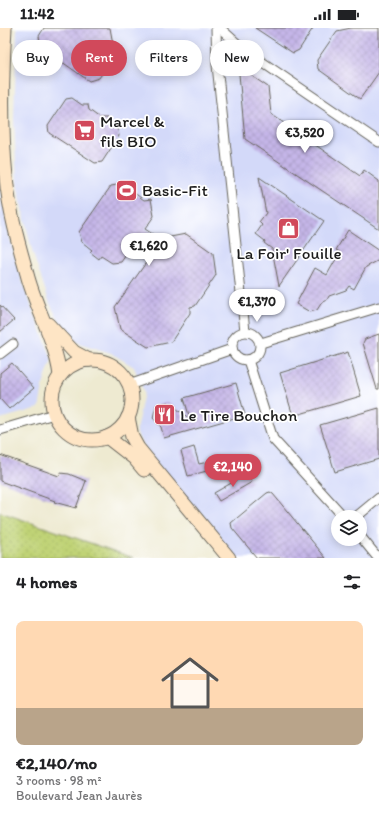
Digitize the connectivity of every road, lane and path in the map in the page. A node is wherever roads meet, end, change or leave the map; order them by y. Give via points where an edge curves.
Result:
1 (5, 28) edge
2 (216, 28) edge
3 (220, 28) edge
4 (379, 142) edge
5 (379, 307) edge
6 (44, 320) junction
7 (245, 331) junction
8 (260, 343) junction
9 (13, 344) dead end
10 (232, 349) junction
11 (0, 354) edge
12 (89, 360) junction
13 (248, 360) junction
14 (60, 375) junction
15 (129, 385) junction
16 (54, 414) junction
17 (128, 417) junction
18 (0, 430) edge
19 (107, 437) junction
20 (379, 498) edge
21 (338, 510) edge
22 (364, 510) edge
23 (367, 545) edge
24 (218, 558) edge
25 (229, 558) edge
26 (378, 558) edge

1 - 6 street via 2,125 6,178 11,213 27,276
2 - 7 street via 217,65
3 - 4 street via 243,49
5 - 8 street
6 - 12 street via 74,352
6 - 14 street via 58,358
7 - 8 street via 253,333
7 - 10 street via 234,337
8 - 13 street via 259,352
9 - 11 street
10 - 13 street via 240,359
10 - 15 street
12 - 14 street via 68,367
12 - 15 street via 102,361 113,366 123,374
13 - 21 street via 273,439
14 - 16 street via 52,394
15 - 17 street via 132,407
16 - 18 street
16 - 19 street via 60,425 70,434 94,440
17 - 19 street via 123,426
17 - 25 street via 132,437 138,448
19 - 24 street via 134,458
20 - 22 street
23 - 26 street

